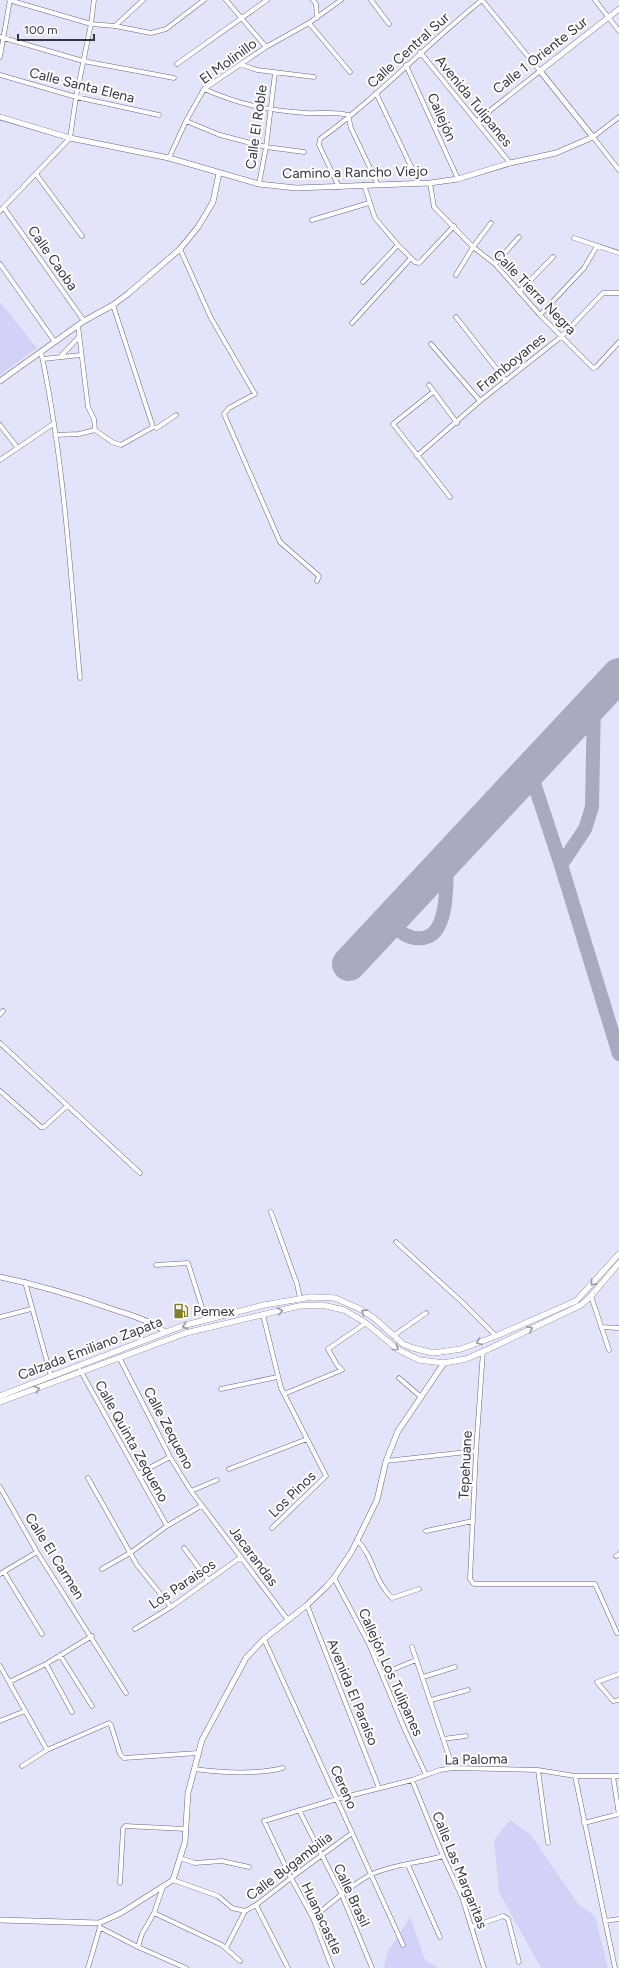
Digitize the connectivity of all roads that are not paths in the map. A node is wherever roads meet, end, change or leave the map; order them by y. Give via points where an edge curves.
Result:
1 (10, 0) edge
2 (94, 0) edge
3 (143, 0) edge
4 (204, 0) edge
5 (226, 0) edge
6 (267, 0) edge
7 (341, 0) edge
8 (371, 0) edge
9 (490, 0) edge
10 (595, 0) edge
11 (316, 1) edge
12 (483, 1) edge
13 (619, 9) edge
14 (608, 17) junction
15 (241, 18) junction
16 (317, 18) junction
17 (309, 23) junction
18 (91, 24) junction
19 (389, 24) dead end
20 (115, 26) junction
21 (619, 31) edge
22 (2, 38) edge
23 (266, 47) junction
24 (420, 52) junction
25 (0, 57) edge
26 (83, 61) junction
27 (177, 64) dead end
28 (242, 65) junction
29 (406, 65) junction
30 (540, 71) junction
31 (350, 72) dead end
32 (275, 73) junction
33 (0, 75) edge
34 (314, 77) dead end
35 (174, 78) dead end
36 (204, 89) junction
37 (376, 92) junction
38 (76, 97) junction
39 (270, 110) junction
40 (159, 115) dead end
41 (348, 115) junction
42 (0, 117) edge
43 (619, 117) edge
44 (186, 121) junction
45 (477, 121) junction
46 (592, 137) junction
47 (70, 138) junction
48 (266, 147) junction
49 (304, 152) dead end
50 (169, 158) junction
51 (510, 162) junction
52 (619, 170) edge
53 (219, 173) junction
54 (36, 174) junction
55 (458, 179) junction
56 (419, 183) junction
57 (430, 183) junction
58 (259, 184) junction
59 (364, 185) junction
60 (378, 185) junction
61 (339, 187) junction
62 (369, 203) junction
63 (2, 210) edge
64 (312, 220) dead end
65 (491, 223) dead end
66 (454, 226) junction
67 (82, 236) dead end
68 (519, 237) dead end
69 (574, 238) dead end
70 (398, 245) junction
71 (597, 246) junction
72 (473, 247) junction
73 (180, 249) junction
74 (619, 253) edge
75 (553, 257) dead end
76 (411, 258) junction
77 (0, 264) edge
78 (495, 264) junction
79 (456, 275) dead end
80 (363, 282) dead end
81 (519, 292) junction
82 (619, 293) edge
83 (113, 304) junction
84 (540, 315) junction
85 (456, 317) dead end
86 (84, 321) junction
87 (352, 323) dead end
88 (78, 325) junction
89 (562, 336) junction
90 (79, 337) junction
91 (55, 342) junction
92 (619, 342) edge
93 (431, 344) dead end
94 (41, 352) junction
95 (81, 355) junction
96 (60, 357) junction
97 (43, 359) junction
98 (506, 380) junction
99 (0, 381) edge
100 (429, 385) dead end
101 (434, 392) junction
102 (480, 401) junction
103 (176, 415) dead end
104 (457, 423) junction
105 (53, 424) junction
106 (0, 425) edge
107 (153, 427) junction
108 (95, 430) junction
109 (55, 435) junction
110 (18, 447) junction
111 (417, 456) junction
112 (0, 460) edge
113 (450, 497) dead end
114 (316, 581) dead end
115 (80, 678) dead end
116 (0, 1044) edge
117 (0, 1091) edge
118 (67, 1106) junction
119 (140, 1173) dead end
120 (272, 1212) dead end
121 (396, 1242) dead end
122 (619, 1254) edge
123 (619, 1263) edge
124 (156, 1264) dead end
125 (0, 1277) edge
126 (25, 1282) junction
127 (591, 1296) junction
128 (300, 1298) junction
129 (31, 1309) junction
130 (426, 1313) dead end
131 (263, 1315) junction
132 (0, 1317) edge
133 (206, 1320) junction
134 (366, 1323) junction
135 (601, 1327) junction
136 (619, 1328) edge
137 (165, 1332) junction
138 (393, 1336) junction
139 (496, 1336) junction
140 (609, 1350) dead end
141 (483, 1351) junction
142 (433, 1353) junction
143 (120, 1359) junction
144 (432, 1363) junction
145 (444, 1363) junction
146 (79, 1366) junction
147 (81, 1372) junction
148 (51, 1376) junction
149 (277, 1377) junction
150 (399, 1378) dead end
151 (221, 1389) dead end
152 (284, 1394) junction
153 (0, 1396) edge
154 (421, 1397) junction
155 (0, 1402) edge
156 (307, 1439) junction
157 (476, 1451) junction
158 (170, 1457) junction
159 (386, 1461) junction
160 (229, 1469) dead end
161 (138, 1474) junction
162 (88, 1478) dead end
163 (217, 1480) dead end
164 (0, 1487) edge
165 (191, 1491) junction
166 (201, 1506) junction
167 (473, 1521) junction
168 (167, 1526) junction
169 (272, 1528) dead end
170 (426, 1531) dead end
171 (358, 1540) junction
172 (184, 1548) dead end
173 (37, 1552) junction
174 (130, 1553) junction
175 (241, 1557) junction
176 (102, 1569) dead end
177 (2, 1573) edge
178 (334, 1578) junction
179 (208, 1580) junction
180 (419, 1588) dead end
181 (307, 1605) junction
182 (171, 1607) junction
183 (288, 1620) junction
184 (135, 1629) dead end
185 (617, 1632) dead end
186 (42, 1634) dead end
187 (92, 1636) junction
188 (264, 1638) junction
189 (412, 1647) dead end
190 (60, 1655) junction
191 (416, 1660) junction
192 (46, 1664) junction
193 (455, 1667) dead end
194 (0, 1668) edge
195 (382, 1674) junction
196 (619, 1674) edge
197 (423, 1677) junction
198 (9, 1682) junction
199 (468, 1690) dead end
200 (126, 1693) dead end
201 (431, 1700) junction
202 (617, 1701) edge
203 (92, 1706) dead end
204 (25, 1711) junction
205 (72, 1712) dead end
206 (0, 1721) edge
207 (466, 1736) dead end
208 (443, 1739) junction
209 (47, 1750) junction
210 (198, 1753) junction
211 (22, 1766) dead end
212 (283, 1768) dead end
213 (453, 1768) junction
214 (194, 1769) junction
215 (538, 1770) junction
216 (426, 1775) junction
217 (575, 1776) junction
218 (613, 1776) junction
219 (619, 1776) edge
220 (412, 1780) junction
221 (379, 1788) junction
222 (337, 1799) junction
223 (299, 1810) junction
224 (619, 1814) edge
225 (264, 1821) joint
226 (584, 1822) junction
227 (186, 1829) junction
228 (352, 1833) junction
229 (548, 1843) dead end
230 (321, 1856) junction
231 (443, 1856) junction
232 (180, 1858) junction
233 (408, 1864) junction
234 (249, 1867) dead end
235 (371, 1875) junction
236 (290, 1878) junction
237 (174, 1880) junction
238 (120, 1883) dead end
239 (163, 1887) junction
240 (342, 1895) junction
241 (256, 1905) junction
242 (246, 1911) junction
243 (154, 1913) junction
244 (313, 1918) junction
245 (619, 1919) edge
246 (0, 1920) edge
247 (605, 1921) junction
248 (100, 1926) junction
249 (472, 1927) junction
250 (440, 1937) dead end
251 (403, 1944) dead end
252 (138, 1947) junction
253 (226, 1948) junction
254 (240, 1961) dead end
255 (519, 1962) dead end
256 (88, 1968) edge
257 (186, 1968) edge
258 (288, 1968) edge
259 (332, 1968) edge
260 (372, 1968) edge
261 (484, 1968) edge
262 (615, 1968) edge

1 - 18 street
1 - 22 street
2 - 18 street
3 - 20 street
4 - 20 street via 166,29 158,32 150,33
5 - 15 street
6 - 15 street
7 - 16 street, El Molinillo
8 - 19 street
9 - 12 street, Calle Central Sur
10 - 14 street
11 - 16 street
12 - 24 street, Calle Central Sur
12 - 30 street
13 - 14 street, Calle 1 Oriente Sur
14 - 21 street
14 - 30 street, Calle 1 Oriente Sur
15 - 23 street
15 - 27 street
16 - 17 street, El Molinillo
17 - 23 street, El Molinillo
17 - 31 street
18 - 20 street
18 - 26 street
22 - 25 street
22 - 26 street
23 - 28 street, El Molinillo
24 - 29 street, Calle Central Sur
24 - 45 street, Avenida Tulipanes
26 - 35 street
26 - 38 street
28 - 32 street
28 - 36 street, El Molinillo
29 - 37 street, Calle Central Sur
29 - 55 street, Callejón
30 - 45 street, Calle 1 Oriente Sur
30 - 46 street
32 - 34 street
32 - 39 street, Calle El Roble
33 - 38 street, Calle Santa Elena
36 - 39 street via 228,100
36 - 44 street, El Molinillo
37 - 41 street, Calle Central Sur
37 - 56 street
38 - 40 street, Calle Santa Elena
38 - 47 street
39 - 41 street
39 - 48 street, Calle El Roble
41 - 60 street via 350,126
41 - 61 street, Calle Central Sur via 318,141
42 - 47 street, Camino a Rancho Viejo
43 - 46 street
44 - 48 street via 220,135
44 - 50 street, El Molinillo
45 - 51 street, Avenida Tulipanes
46 - 51 street, Camino a Rancho Viejo via 556,153
46 - 52 street
47 - 50 street, Camino a Rancho Viejo
47 - 54 street
48 - 49 street
48 - 58 street, Calle El Roble
50 - 53 street, Camino a Rancho Viejo
51 - 55 street, Camino a Rancho Viejo
53 - 58 street, Camino a Rancho Viejo
53 - 73 street via 213,202 198,227
54 - 63 street
54 - 67 street
55 - 57 street, Camino a Rancho Viejo
56 - 57 street, Camino a Rancho Viejo
56 - 60 street, Camino a Rancho Viejo
57 - 66 street, Calle Tierra Negra via 434,207
58 - 61 street, Camino a Rancho Viejo via 296,188
59 - 60 street, Camino a Rancho Viejo
59 - 61 street, Camino a Rancho Viejo
59 - 62 street
62 - 64 street
62 - 70 street via 374,218
63 - 86 street, Calle Caoba
65 - 72 street
66 - 72 street, Calle Tierra Negra
66 - 76 street via 419,263
68 - 78 street
69 - 71 street
70 - 76 street
70 - 80 street
71 - 74 street
71 - 84 street via 584,268
72 - 78 street, Calle Tierra Negra
72 - 79 street
73 - 83 street via 129,294
73 - 114 street via 211,318 255,394 229,408 224,414 280,542 319,576
75 - 81 street
76 - 87 street
77 - 91 street
78 - 81 street, Calle Tierra Negra
81 - 84 street, Calle Tierra Negra
82 - 89 street, Framboyanes via 603,293
83 - 86 street
83 - 107 street
84 - 89 street, Calle Tierra Negra
85 - 98 street
86 - 88 street
88 - 90 street
88 - 91 street
89 - 92 street, Calle Tierra Negra via 593,368
89 - 98 street, Framboyanes
90 - 95 street
90 - 96 street
91 - 94 street
93 - 102 street
94 - 97 street
94 - 99 street
95 - 96 street
95 - 108 street via 88,407 94,419
96 - 97 street
97 - 105 street
98 - 102 street, Framboyanes
100 - 101 street
101 - 104 street
101 - 111 street via 393,424
102 - 104 street, Framboyanes
103 - 107 street via 157,428
104 - 111 street, Framboyanes
105 - 109 street
105 - 110 street
106 - 110 street
107 - 108 street via 121,444 112,442
108 - 109 street
109 - 115 street
110 - 112 street
111 - 113 street
116 - 118 street
117 - 118 street via 44,1127
118 - 119 street
120 - 128 street
121 - 139 street
122 -> 139 main road, Calzada Emiliano Zapata via 576,1300
123 - 127 main road, Calzada Emiliano Zapata
124 - 133 street via 188,1263
125 - 126 street
126 - 129 street
126 - 137 street via 135,1316
127 - 135 street
141 -> 127 main road, Calzada Emiliano Zapata via 581,1305
128 - 133 main road, Calzada Emiliano Zapata
138 -> 128 main road, Calzada Emiliano Zapata via 374,1318 349,1303 320,1296
129 - 132 street
129 - 148 street
130 - 138 street
131 -> 134 main road, Calzada Emiliano Zapata via 298,1306 322,1305 344,1310
131 - 143 main road, Calzada Emiliano Zapata via 186,1333
131 - 149 street
133 -> 137 main road, Calzada Emiliano Zapata
134 -> 144 main road, Calzada Emiliano Zapata via 397,1349
134 - 152 street via 328,1349 342,1370
135 - 136 street
135 - 140 street
137 - 146 main road, Calzada Emiliano Zapata
138 - 142 main road, Calzada Emiliano Zapata via 412,1348
139 -> 142 main road, Calzada Emiliano Zapata via 461,1349
141 - 145 main road, Calzada Emiliano Zapata via 466,1359
141 - 157 street, Tepehuane
142 - 144 main road via 430,1357
143 - 147 main road, Calzada Emiliano Zapata
143 - 158 street, Calle Zequeno
144 - 145 main road, Calzada Emiliano Zapata
145 - 154 street
146 - 147 street, Calle Quinta Zequeno
146 - 148 main road, Calzada Emiliano Zapata
155 -> 147 main road, Calzada Emiliano Zapata
147 - 161 street, Calle Quinta Zequeno
148 - 153 main road, Calzada Emiliano Zapata
149 - 151 street
149 - 152 street
150 - 154 street
152 - 156 street
154 - 159 street via 398,1431
156 - 160 street
156 - 169 street, Los Pinos via 326,1476
157 - 159 street
157 - 167 street, Tepehuane
158 - 161 street
158 - 165 street, Calle Zequeno
159 - 171 street via 377,1500
161 - 168 street, Calle Quinta Zequeno
162 - 174 street
163 - 165 street
164 - 173 street, Calle El Carmen
165 - 166 street, Calle Zequeno
166 - 168 street
166 - 175 street, Jacarandas
167 - 170 street
167 - 185 street, Tepehuane via 470,1579 474,1584 595,1584
168 - 174 street
171 - 178 street
171 - 180 street via 367,1551 373,1570 392,1598
172 - 179 street
173 - 177 street
173 - 187 street, Calle El Carmen
174 - 176 street
174 - 182 street via 136,1565
175 - 179 street, Los Paraisos
175 - 183 street, Jacarandas
177 - 186 street
178 - 181 street
178 - 195 street, Callejón Los Tulipanes
179 - 182 street, Los Paraisos
181 - 183 street
181 - 221 street, Avenida El Paraíso
182 - 184 street, Los Paraisos
183 - 188 street
187 - 190 street
187 - 200 street, Calle El Carmen
188 - 210 street via 246,1658 202,1740
188 - 222 street, Cereno
189 - 191 street
190 - 192 street
190 - 203 street
191 - 195 street
191 - 197 street
192 - 198 street
192 - 205 street
193 - 197 street
194 - 198 street
195 - 216 street, Callejón Los Tulipanes
196 - 202 street via 597,1682
197 - 201 street
198 - 204 street
199 - 201 street
201 - 208 street
204 - 206 street
204 - 209 street
207 - 208 street
208 - 213 street
209 - 210 street via 109,1723 120,1754 124,1758
209 - 211 street
210 - 214 street
212 - 214 street via 243,1773
213 - 215 street, La Paloma
213 - 216 street, La Paloma
214 - 227 street via 188,1793
215 - 217 street, La Paloma
215 - 229 street
216 - 220 street, La Paloma
217 - 218 street, La Paloma
217 - 226 street
218 - 219 street, La Paloma
218 - 224 street
220 - 221 street, La Paloma
220 - 231 street, Calle Las Margaritas
221 - 222 street, La Paloma
222 - 223 street, La Paloma
222 - 228 street, Cereno
223 - 225 street, La Paloma
223 - 230 street, Calle Brasil
224 - 226 street
225 - 236 street, Huanacastle
226 - 247 street
227 - 232 street
227 - 238 street via 125,1826
228 - 230 street, Calle Bugambilia
228 - 235 street, Cereno
230 - 236 street, Calle Bugambilia
230 - 240 street, Calle Brasil
231 - 233 street
231 - 249 street, Calle Las Margaritas via 462,1896
232 - 234 street via 195,1863 222,1861
232 - 237 street
233 - 235 street
233 - 250 street
235 - 240 street
235 - 251 street, Cereno
236 - 241 street, Calle Bugambilia
236 - 244 street, Huanacastle
237 - 239 street
237 - 242 street, Calle Bugambilia via 212,1894 232,1908
239 - 243 street
239 - 248 street
240 - 244 street
240 - 260 street, Calle Brasil
241 - 242 street, Calle Bugambilia
241 - 258 street
242 - 253 street
243 - 252 street
243 - 253 street
244 - 259 street, Huanacastle
245 - 247 street
246 - 248 street
247 - 262 street
248 - 252 street
248 - 256 street
249 - 255 street via 506,1917
249 - 261 street, Calle Las Margaritas
252 - 257 street
253 - 254 street

